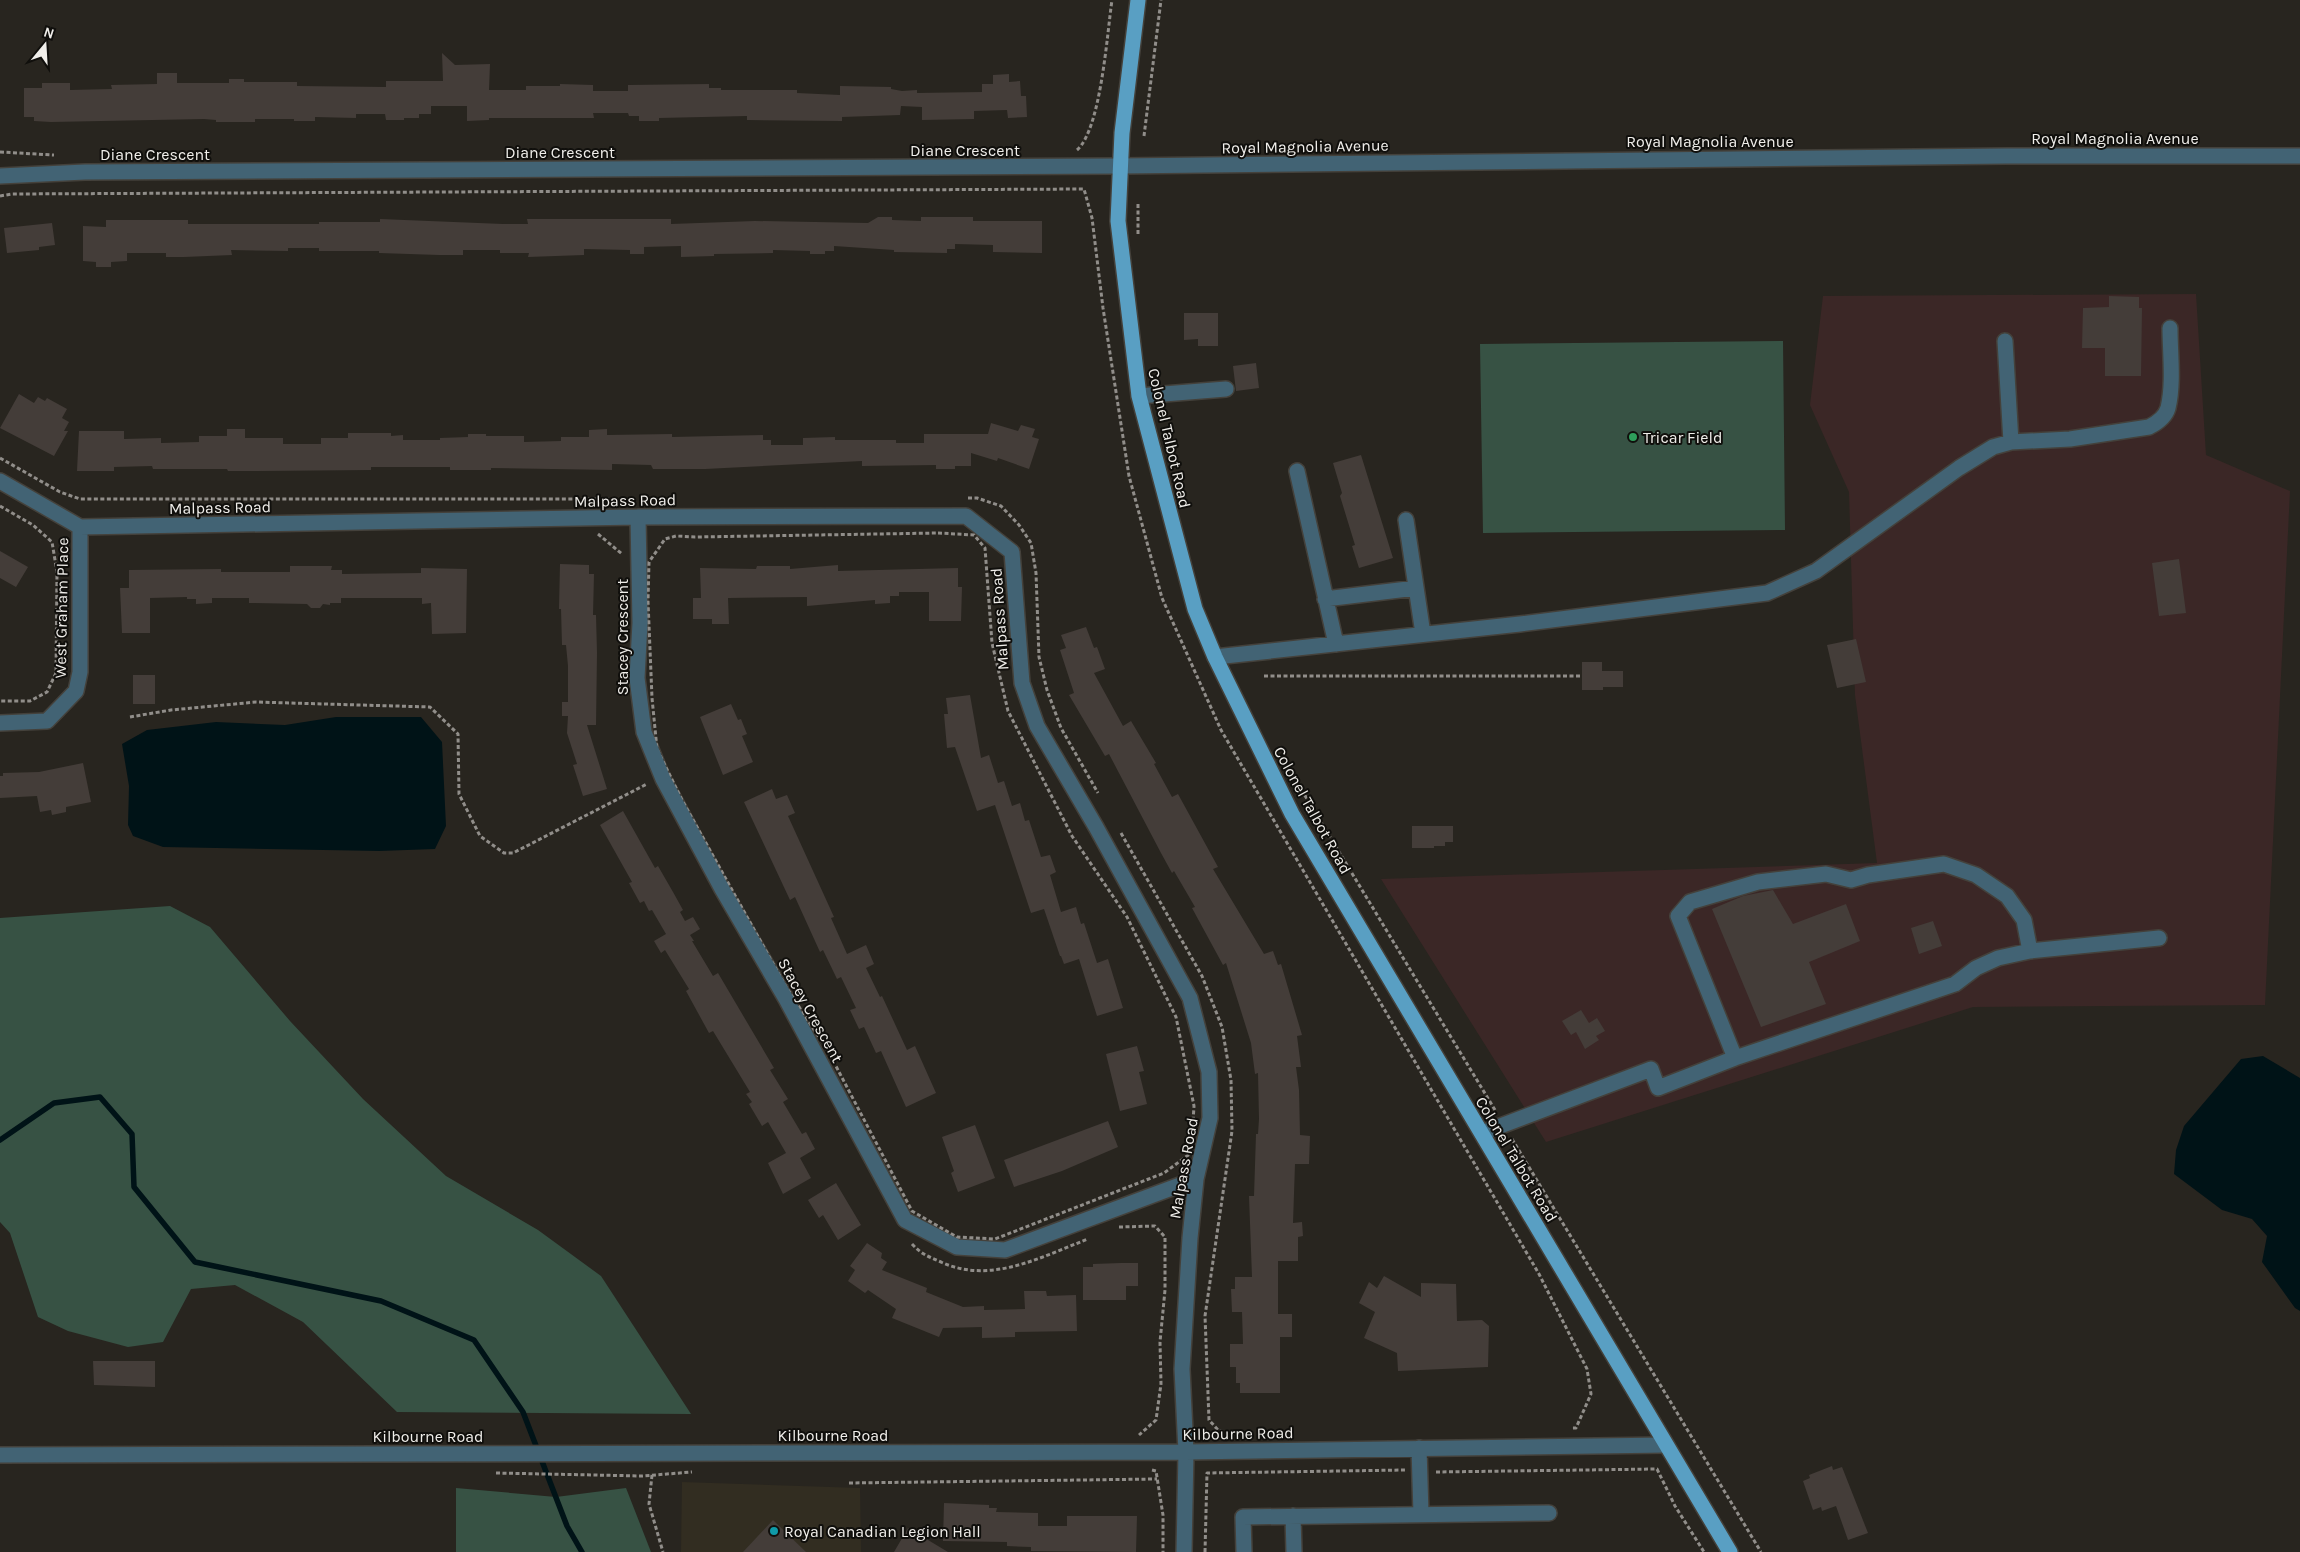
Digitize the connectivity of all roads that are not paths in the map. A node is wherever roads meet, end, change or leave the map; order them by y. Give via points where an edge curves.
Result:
1 (1138, 0) edge
2 (2300, 156) edge
3 (1120, 166) junction
4 (0, 176) edge
5 (2170, 328) dead end
6 (2005, 341) dead end
7 (1226, 389) dead end
8 (1139, 396) junction
9 (2011, 442) junction
10 (1297, 471) dead end
11 (0, 481) edge
12 (638, 517) junction
13 (1406, 520) dead end
14 (80, 527) junction
15 (1416, 588) junction
16 (1326, 599) junction
17 (1423, 634) junction
18 (1336, 644) junction
19 (1215, 657) junction
20 (0, 723) edge
21 (2159, 938) dead end
22 (2030, 951) junction
23 (1735, 1058) junction
24 (1482, 1133) junction
25 (1196, 1179) junction
26 (1666, 1444) junction
27 (1419, 1448) junction
28 (1186, 1452) junction
29 (0, 1455) edge
30 (1549, 1512) dead end
31 (1421, 1514) junction
32 (1293, 1516) junction
33 (1184, 1552) edge
34 (1244, 1552) edge
35 (1294, 1552) edge
36 (1730, 1552) edge

1 - 3 main road, Colonel Talbot Road
2 - 3 street, Royal Magnolia Avenue
3 - 4 street, Diane Crescent via 85,172
3 - 8 main road, Colonel Talbot Road via 1118,221
5 - 9 street via 2168,409 2160,421 2148,427 2070,439
6 - 9 street
7 - 8 street
8 - 19 main road, Colonel Talbot Road via 1195,609
9 - 17 street via 1993,447 1959,468 1816,571 1767,592
10 - 16 street
11 - 14 street
12 - 14 street, Malpass Road
12 - 25 street, Malpass Road via 966,516 1012,552 1022,683 1037,726 1190,998 1209,1072 1210,1118
12 - 25 street, Stacey Crescent via 640,624 637,678 644,732 663,779 905,1220 957,1247 1005,1250
13 - 15 street
14 - 20 street, West Graham Place via 80,672 76,691 47,721
15 - 16 street
15 - 17 street
16 - 18 street
17 - 18 street
18 - 19 street
19 - 24 main road, Colonel Talbot Road via 1292,814
21 - 22 street
22 - 23 street via 1998,958 1976,968 1955,984
22 - 23 street via 2024,920 2008,896 1976,874 1944,864 1851,880 1826,874 1758,882 1690,902 1678,916
23 - 24 street via 1658,1088 1651,1069
24 - 26 main road, Colonel Talbot Road
25 - 28 street, Malpass Road via 1182,1369
26 - 27 street, Kilbourne Road
26 - 36 main road, Colonel Talbot Road
27 - 28 street, Kilbourne Road
27 - 31 street
28 - 29 street, Kilbourne Road
28 - 33 street, Malpass Road
30 - 31 street
31 - 32 street
32 - 34 street via 1243,1517
32 - 35 street

